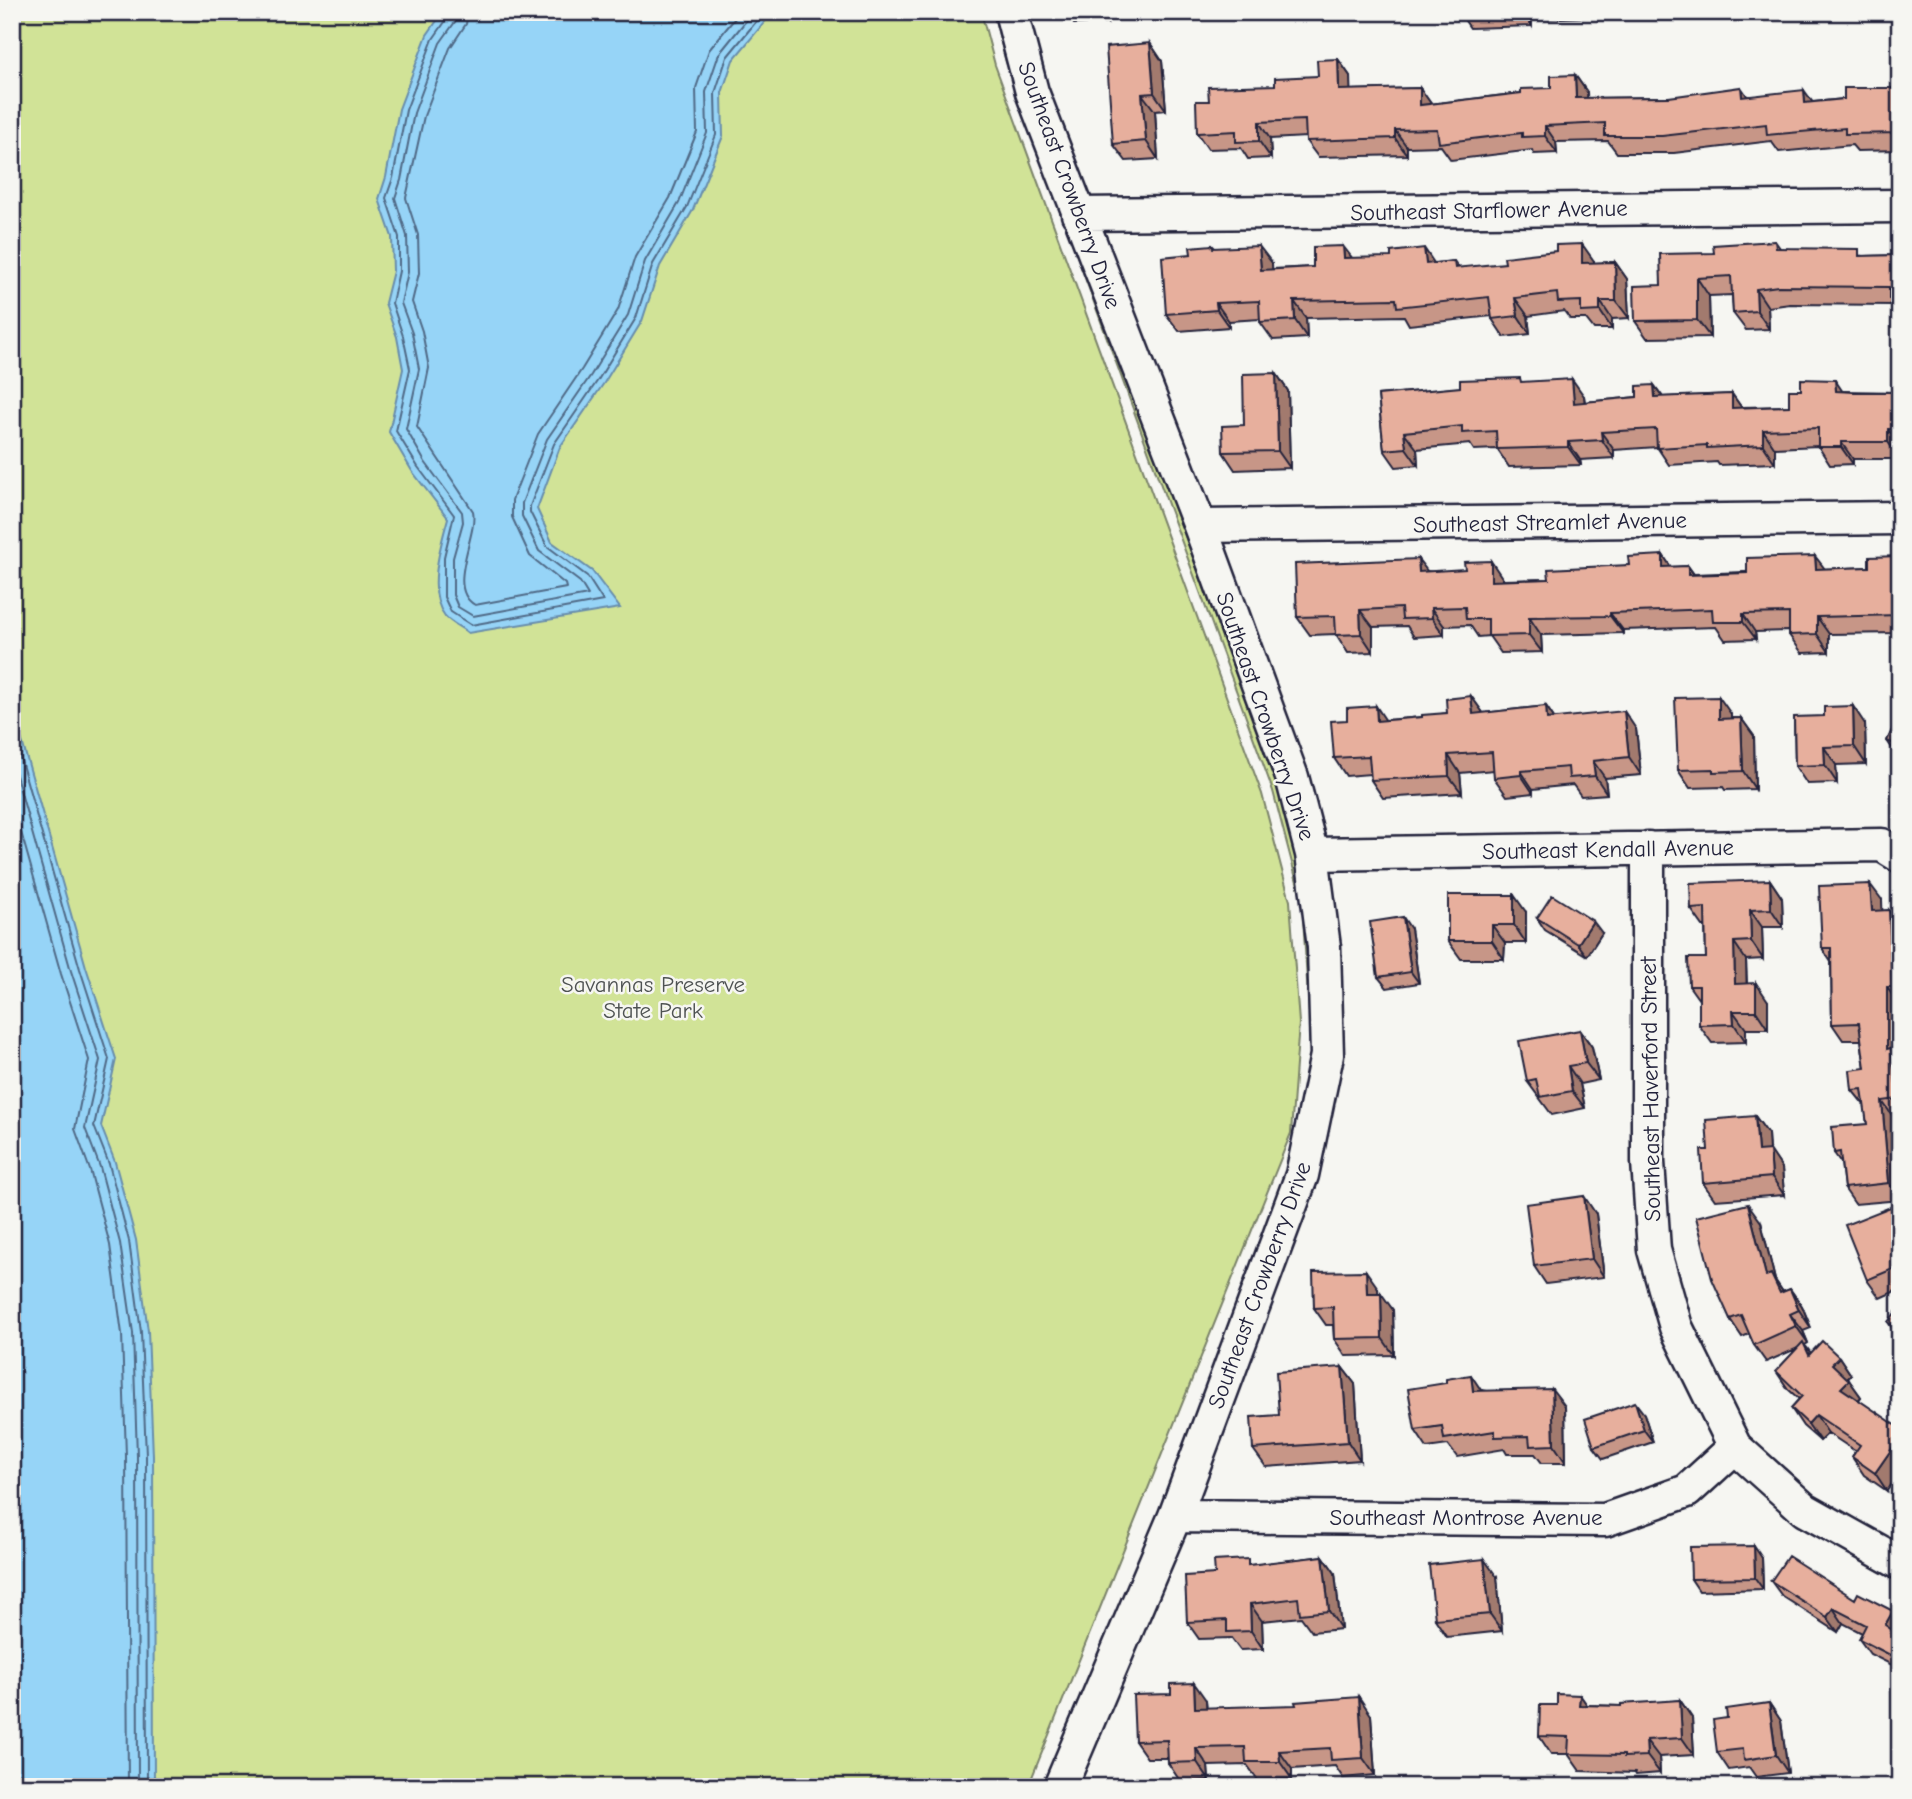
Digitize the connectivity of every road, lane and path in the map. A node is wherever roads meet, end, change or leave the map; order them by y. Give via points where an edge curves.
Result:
1 (1011, 12) edge
2 (1900, 206) edge
3 (1078, 214) junction
4 (1900, 519) edge
5 (1200, 526) junction
6 (1648, 848) junction
7 (1312, 854) junction
8 (1900, 856) edge
9 (1735, 1447) junction
10 (1175, 1516) junction
11 (1900, 1563) edge
12 (1060, 1787) edge

1 - 3 street, Southeast Crowberry Drive via 1032,92
2 - 3 street, Southeast Starflower Avenue
3 - 5 street, Southeast Crowberry Drive
4 - 5 street, Southeast Streamlet Avenue
5 - 7 street, Southeast Crowberry Drive via 1292,777
6 - 7 street, Southeast Kendall Avenue
6 - 8 street, Southeast Kendall Avenue via 1882,845
6 - 9 street, Southeast Haverford Street via 1648,1162 1654,1250 1676,1327
7 - 10 street, Southeast Crowberry Drive via 1324,947 1328,1055 1302,1175
9 - 10 street, Southeast Montrose Avenue via 1687,1491 1605,1520
9 - 11 street, Southeast Haverford Street via 1805,1510
10 - 12 street, Southeast Crowberry Drive

